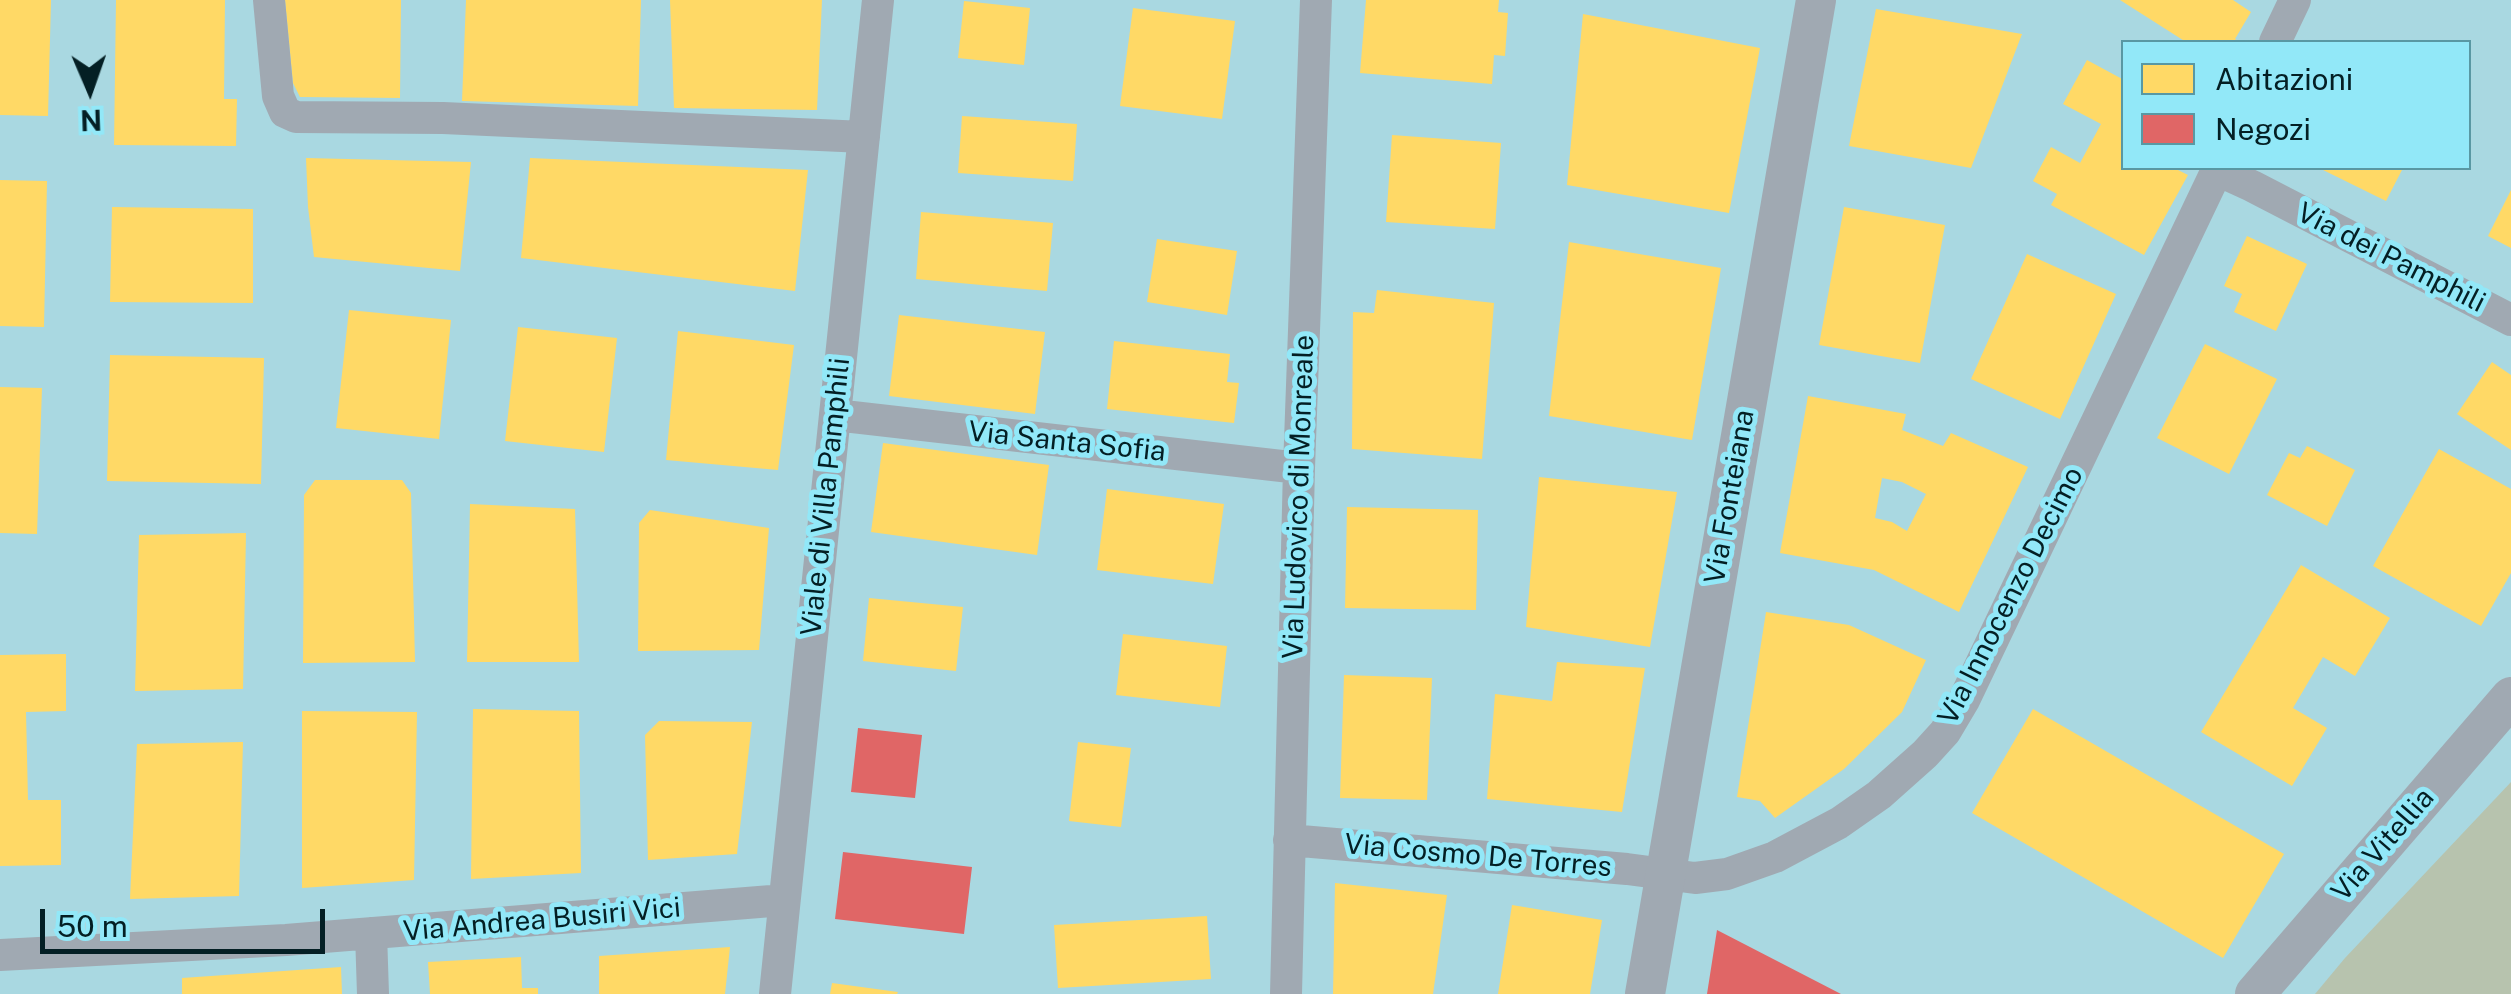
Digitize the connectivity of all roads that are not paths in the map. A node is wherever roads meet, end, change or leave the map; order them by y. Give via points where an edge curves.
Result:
1 (269, 0) edge
2 (878, 0) edge
3 (1316, 0) edge
4 (1816, 0) edge
5 (2295, 0) edge
6 (2276, 40) edge
7 (864, 136) junction
8 (2217, 170) edge
9 (2219, 170) edge
10 (2511, 320) edge
11 (834, 415) junction
12 (1299, 468) junction
13 (2511, 697) edge
14 (1289, 840) junction
15 (1666, 874) junction
16 (784, 900) junction
17 (371, 934) junction
18 (0, 955) edge
19 (374, 994) edge
20 (775, 994) edge
21 (1286, 994) edge
22 (1645, 994) edge
23 (2256, 994) edge

1 - 7 street via 278,96 284,112 296,117
2 - 7 street, Viale di Villa Pamphili
3 - 12 street, Via Ludovico di Monreale
4 - 15 street, Via Fonteiana
5 - 6 street
7 - 11 street, Viale di Villa Pamphili
8 - 15 street, Via Innocenzo Decimo via 1986,658 1944,732 1880,794 1802,844 1727,874
9 - 10 street, Via dei Pamphili
11 - 12 street, Via Santa Sofia
11 - 16 street, Viale di Villa Pamphili
12 - 14 street, Via Ludovico di Monreale
13 - 23 street, Via Vitellia
14 - 15 street, Via Cosmo De Torres
14 - 21 street, Via Ludovico di Monreale
15 - 22 street, Via Fonteiana
16 - 17 street, Via Andrea Busiri Vici
16 - 20 street, Viale di Villa Pamphili
17 - 18 street, Via Andrea Busiri Vici
17 - 19 street

